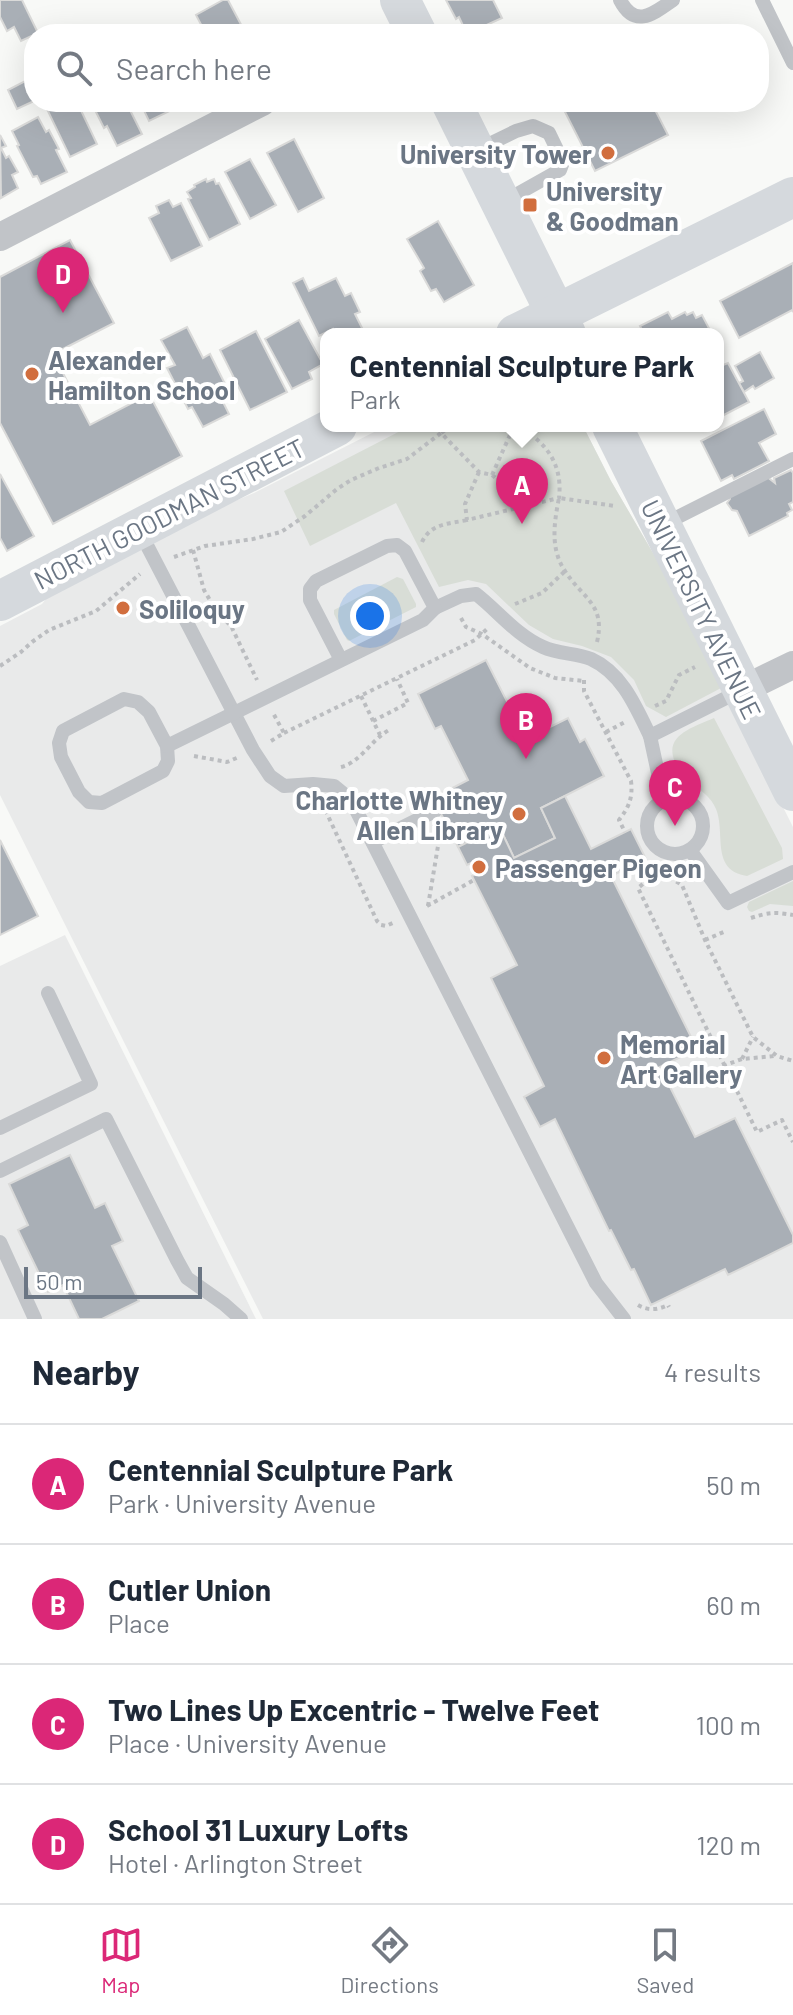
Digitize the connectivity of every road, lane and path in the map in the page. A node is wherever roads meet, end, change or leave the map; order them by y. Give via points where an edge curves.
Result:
1 (620, 0) edge
2 (673, 0) edge
3 (762, 0) edge
4 (793, 63) edge
5 (243, 112) edge
6 (456, 112) edge
7 (475, 151) junction
8 (793, 197) edge
9 (501, 203) junction
10 (0, 237) edge
11 (561, 324) edge
12 (325, 432) edge
13 (513, 432) edge
14 (528, 432) edge
15 (615, 432) edge
16 (441, 433) joint
17 (793, 459) edge
18 (479, 472) junction
19 (492, 475) junction
20 (559, 498) junction
21 (618, 507) dead end
22 (514, 509) junction
23 (467, 520) junction
24 (661, 525) junction
25 (138, 529) junction
26 (422, 542) dead end
27 (193, 550) junction
28 (168, 559) dead end
29 (145, 570) dead end
30 (565, 572) junction
31 (0, 601) edge
32 (510, 607) dead end
33 (435, 608) junction
34 (482, 634) dead end
35 (594, 649) dead end
36 (341, 660) junction
37 (793, 665) edge
38 (0, 666) edge
39 (698, 666) dead end
40 (584, 670) dead end
41 (396, 679) junction
42 (260, 686) dead end
43 (742, 690) junction
44 (361, 696) junction
45 (650, 709) dead end
46 (272, 711) dead end
47 (234, 713) junction
48 (373, 721) junction
49 (627, 721) dead end
50 (389, 730) dead end
51 (606, 732) junction
52 (284, 733) junction
53 (380, 735) junction
54 (650, 736) junction
55 (275, 749) dead end
56 (168, 753) junction
57 (241, 756) dead end
58 (334, 766) dead end
59 (789, 774) edge
60 (321, 801) dead end
61 (664, 801) junction
62 (438, 816) joint
63 (625, 832) dead end
64 (373, 842) junction
65 (690, 850) junction
66 (640, 862) dead end
67 (793, 872) edge
68 (649, 879) junction
69 (474, 880) dead end
70 (793, 915) edge
71 (751, 918) dead end
72 (395, 922) dead end
73 (726, 931) dead end
74 (705, 940) junction
75 (48, 993) dead end
76 (753, 1037) junction
77 (777, 1056) junction
78 (742, 1059) junction
79 (793, 1061) edge
80 (723, 1066) junction
81 (0, 1128) edge
82 (793, 1142) edge
83 (0, 1171) edge
84 (0, 1242) edge
85 (669, 1307) dead end
86 (647, 1314) dead end
87 (35, 1319) edge
88 (241, 1319) edge
89 (624, 1319) edge

1 - 2 lane via 633,16 648,17
3 - 4 lane
5 - 10 street
6 - 7 main road
7 - 9 main road
7 - 9 lane via 533,126 549,133 563,162 560,170
8 - 11 main road
9 - 11 main road
12 - 25 main road, NORTH GOODMAN STREET
13 - 19 path
14 - 20 path via 548,449 561,485
15 - 24 main road, UNIVERSITY AVENUE
16 - 18 path
16 - 27 path via 407,459 351,480 281,532
17 - 24 lane
18 - 19 path
18 - 23 path via 465,504
19 - 22 path
20 - 21 path
20 - 22 path
20 - 30 path via 555,547
22 - 23 path
23 - 26 path via 434,527
24 - 43 main road, UNIVERSITY AVENUE
25 - 31 main road, NORTH GOODMAN STREET
25 - 47 lane
27 - 28 path
27 - 42 path via 204,590 232,628
29 - 38 path via 96,611 40,636
30 - 32 path via 542,593
30 - 35 path via 597,613
33 - 36 lane via 423,620
33 - 36 lane via 397,545 316,581 310,600
33 - 54 lane via 476,594 542,647 590,659 625,688
34 - 41 path
36 - 47 lane
37 - 43 street
39 - 45 path via 679,675 666,701
40 - 51 path via 584,691
41 - 44 path
41 - 48 path via 408,703
43 - 54 lane
43 - 59 main road, UNIVERSITY AVENUE
44 - 48 path
44 - 52 path
46 - 52 path
47 - 56 lane
47 - 64 lane via 270,776 284,786 334,786 351,800
48 - 53 path
49 - 51 path
50 - 53 path
51 - 63 path via 631,781 628,808 619,820
52 - 55 path via 271,740
53 - 58 path via 350,764
54 - 61 lane
56 - 56 lane via 163,771 102,803 89,802 61,757 59,743 63,731 124,699 149,712
56 - 57 path via 227,762
60 - 72 path via 377,921 386,926
61 - 65 lane via 682,799 701,817 701,835
61 - 65 lane via 651,813 650,839 663,852
62 - 64 lane
62 - 69 path via 428,906
64 - 89 lane via 596,1283
65 - 67 lane via 728,903
66 - 68 path
68 - 74 path via 662,876 682,885
68 - 80 path via 638,888
70 - 71 path via 767,912
73 - 74 path
74 - 76 path
75 - 81 lane via 91,1084
76 - 77 path
76 - 78 path
77 - 78 path
77 - 79 path
78 - 80 path
80 - 82 path via 757,1132 782,1120
83 - 88 lane via 106,1119 187,1278
84 - 87 lane
85 - 86 path

